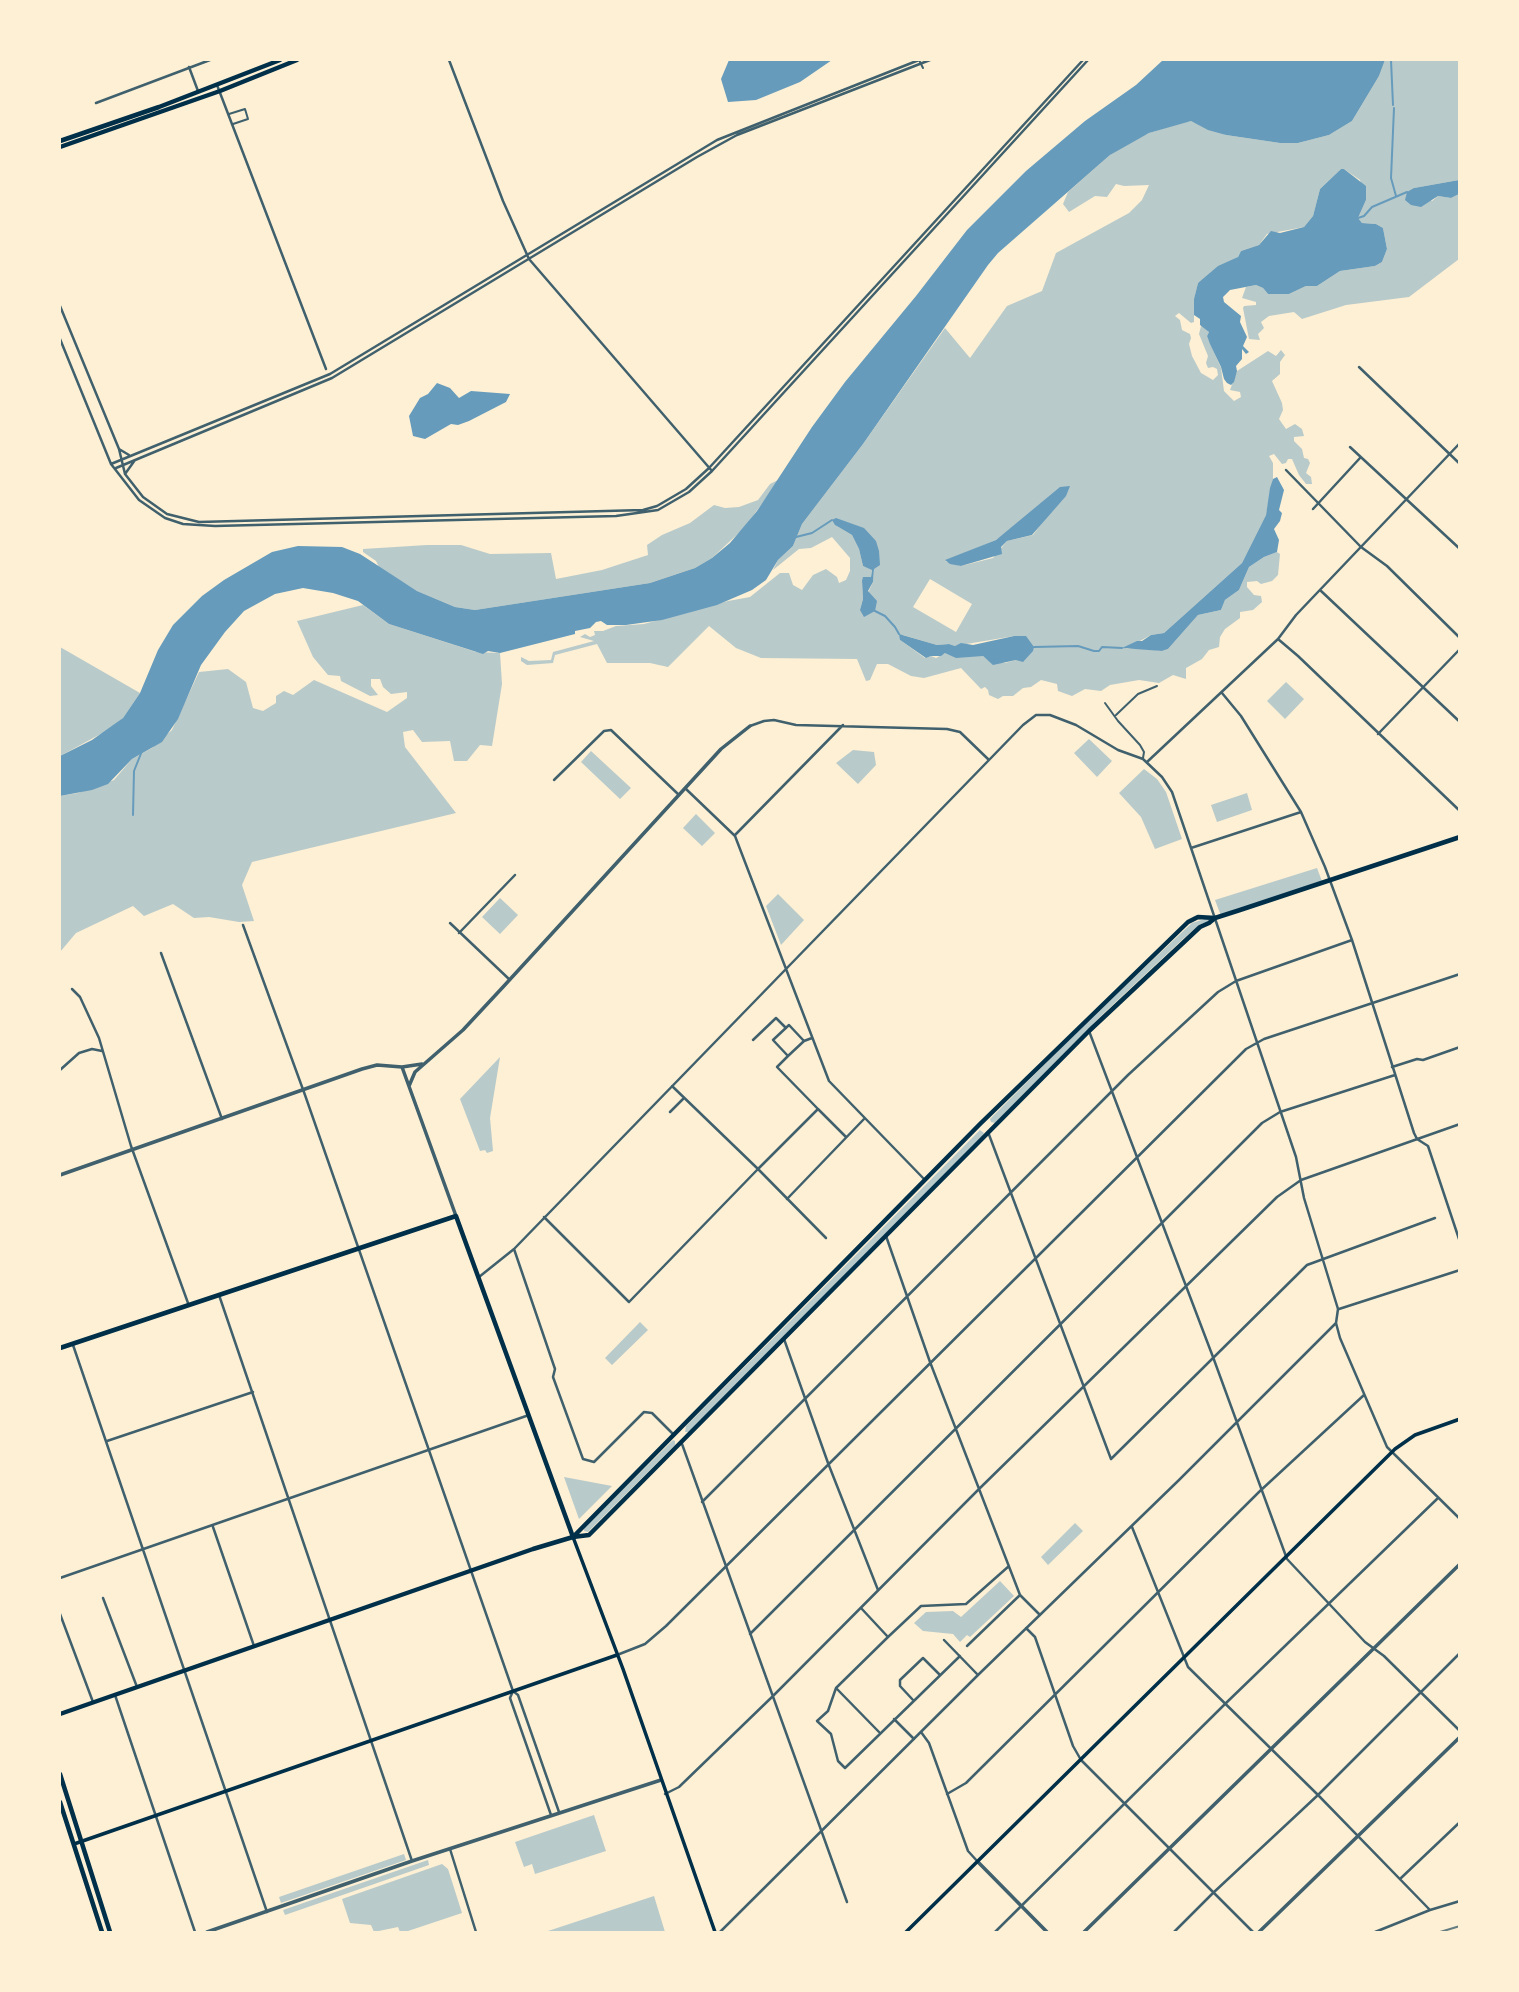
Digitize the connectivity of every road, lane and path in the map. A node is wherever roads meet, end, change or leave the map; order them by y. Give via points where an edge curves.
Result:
1 (210, 60) edge
2 (280, 60) edge
3 (298, 60) edge
4 (449, 60) edge
5 (930, 60) edge
6 (1086, 60) edge
7 (920, 61) edge
8 (190, 68) junction
9 (923, 68) dead end
10 (217, 84) junction
11 (220, 91) junction
12 (198, 92) junction
13 (96, 103) dead end
14 (229, 115) junction
15 (232, 125) junction
16 (88, 135) junction
17 (60, 141) edge
18 (60, 147) edge
19 (528, 257) junction
20 (60, 309) edge
21 (60, 321) edge
22 (67, 324) junction
23 (60, 339) edge
24 (1359, 367) dead end
25 (327, 369) dead end
26 (1460, 443) edge
27 (1350, 447) dead end
28 (119, 449) junction
29 (1449, 453) junction
30 (132, 456) junction
31 (137, 458) junction
32 (1360, 458) junction
33 (122, 460) junction
34 (111, 464) junction
35 (1460, 464) edge
36 (123, 465) junction
37 (115, 468) junction
38 (711, 469) junction
39 (1286, 470) dead end
40 (125, 474) junction
41 (1406, 499) junction
42 (1319, 503) junction
43 (1313, 509) dead end
44 (1361, 547) junction
45 (1460, 548) edge
46 (1320, 590) junction
47 (1460, 638) edge
48 (1278, 639) junction
49 (1460, 649) edge
50 (1157, 685) dead end
51 (1424, 688) junction
52 (1222, 693) junction
53 (1105, 703) dead end
54 (1115, 716) junction
55 (1460, 722) edge
56 (843, 725) junction
57 (750, 726) joint
58 (1378, 734) junction
59 (1143, 759) junction
60 (989, 760) junction
61 (1147, 762) junction
62 (554, 780) dead end
63 (685, 788) junction
64 (678, 795) junction
65 (1460, 811) edge
66 (1301, 812) junction
67 (735, 836) junction
68 (1460, 837) edge
69 (1191, 848) junction
70 (515, 875) dead end
71 (1331, 881) junction
72 (1214, 918) junction
73 (450, 923) dead end
74 (243, 925) dead end
75 (459, 933) junction
76 (1352, 940) junction
77 (161, 953) dead end
78 (786, 967) junction
79 (1460, 974) edge
80 (510, 980) junction
81 (1236, 981) junction
82 (72, 989) dead end
83 (1373, 1003) junction
84 (786, 1028) junction
85 (1089, 1031) junction
86 (812, 1038) junction
87 (753, 1040) dead end
88 (804, 1041) junction
89 (1257, 1043) junction
90 (1460, 1047) edge
91 (102, 1051) junction
92 (788, 1056) junction
93 (424, 1064) junction
94 (402, 1067) junction
95 (1392, 1067) junction
96 (60, 1070) edge
97 (1395, 1075) junction
98 (410, 1086) junction
99 (672, 1086) junction
100 (303, 1090) junction
101 (1111, 1092) junction
102 (684, 1098) junction
103 (818, 1109) junction
104 (670, 1112) dead end
105 (1280, 1112) junction
106 (222, 1119) junction
107 (864, 1119) junction
108 (980, 1124) junction
109 (1460, 1125) edge
110 (988, 1132) junction
111 (846, 1137) junction
112 (1417, 1139) junction
113 (133, 1150) junction
114 (1136, 1157) junction
115 (758, 1169) junction
116 (60, 1175) edge
117 (925, 1180) junction
118 (1301, 1180) junction
119 (1012, 1192) junction
120 (787, 1199) junction
121 (456, 1216) junction
122 (544, 1217) junction
123 (1435, 1218) dead end
124 (1161, 1222) junction
125 (886, 1236) junction
126 (826, 1238) dead end
127 (1460, 1242) edge
128 (358, 1248) junction
129 (514, 1249) junction
130 (1035, 1259) junction
131 (1322, 1259) junction
132 (1459, 1270) edge
133 (1460, 1276) edge
134 (479, 1278) junction
135 (1184, 1286) junction
136 (219, 1295) junction
137 (909, 1296) junction
138 (189, 1305) junction
139 (1338, 1309) junction
140 (1336, 1323) junction
141 (1060, 1325) junction
142 (784, 1339) junction
143 (73, 1344) junction
144 (60, 1348) edge
145 (1213, 1357) junction
146 (930, 1362) junction
147 (1084, 1388) junction
148 (253, 1392) junction
149 (1364, 1395) junction
150 (806, 1399) junction
151 (529, 1415) junction
152 (1460, 1419) edge
153 (1235, 1422) junction
154 (956, 1428) junction
155 (674, 1435) junction
156 (107, 1441) junction
157 (681, 1443) junction
158 (427, 1449) junction
159 (1392, 1452) junction
160 (828, 1463) junction
161 (978, 1490) junction
162 (1260, 1491) junction
163 (1438, 1498) junction
164 (289, 1499) junction
165 (702, 1502) junction
166 (1460, 1519) edge
167 (212, 1526) junction
168 (1132, 1527) junction
169 (854, 1530) junction
170 (573, 1537) junction
171 (143, 1550) junction
172 (1287, 1559) junction
173 (1460, 1564) edge
174 (1010, 1566) junction
175 (726, 1567) junction
176 (470, 1572) junction
177 (60, 1578) edge
178 (878, 1590) junction
179 (1157, 1594) junction
180 (1020, 1595) junction
181 (103, 1598) dead end
182 (1329, 1604) junction
183 (860, 1608) junction
184 (60, 1614) edge
185 (1040, 1615) junction
186 (330, 1621) junction
187 (1026, 1628) junction
188 (750, 1634) junction
189 (888, 1637) junction
190 (944, 1640) dead end
191 (254, 1646) junction
192 (967, 1646) dead end
193 (1374, 1648) junction
194 (1460, 1653) edge
195 (617, 1655) junction
196 (960, 1656) junction
197 (1183, 1660) junction
198 (184, 1671) junction
199 (940, 1675) junction
200 (978, 1675) junction
201 (137, 1687) junction
202 (835, 1688) junction
203 (513, 1691) junction
204 (1420, 1692) junction
205 (114, 1695) junction
206 (1054, 1695) junction
207 (773, 1696) junction
208 (913, 1700) junction
209 (93, 1702) junction
210 (1226, 1704) junction
211 (60, 1714) edge
212 (894, 1719) junction
213 (1460, 1731) edge
214 (921, 1732) junction
215 (880, 1733) junction
216 (1460, 1737) edge
217 (914, 1739) junction
218 (370, 1741) junction
219 (1271, 1748) junction
220 (1081, 1760) junction
221 (60, 1774) edge
222 (660, 1780) junction
223 (226, 1791) junction
224 (666, 1794) junction
225 (947, 1794) junction
226 (1318, 1795) junction
227 (60, 1802) edge
228 (1125, 1805) junction
229 (559, 1812) junction
230 (551, 1815) junction
231 (155, 1816) junction
232 (1460, 1822) edge
233 (821, 1832) junction
234 (1358, 1836) junction
235 (81, 1842) junction
236 (73, 1844) junction
237 (1169, 1847) junction
238 (450, 1849) junction
239 (412, 1861) junction
240 (978, 1862) junction
241 (1400, 1879) junction
242 (1213, 1893) junction
243 (1460, 1901) edge
244 (847, 1902) dead end
245 (1023, 1906) junction
246 (1430, 1910) junction
247 (267, 1912) junction
248 (102, 1933) edge
249 (110, 1933) edge
250 (195, 1933) edge
251 (207, 1933) edge
252 (476, 1933) edge
253 (717, 1933) edge
254 (906, 1933) edge
255 (995, 1933) edge
256 (1047, 1933) edge
257 (1084, 1933) edge
258 (1174, 1933) edge
259 (1253, 1933) edge
260 (1259, 1933) edge
261 (1375, 1933) edge

1 - 8 street
2 - 10 main road
3 - 11 main road
4 - 19 street
5 - 7 street
6 - 38 street
7 - 9 street
7 - 19 street via 717,140
8 - 12 street
8 - 13 street
10 - 11 street
10 - 12 main road
11 - 14 street
11 - 16 main road
12 - 16 main road
14 - 15 street
14 - 15 street via 245,109 248,118
15 - 25 street
16 - 17 main road
16 - 18 main road
19 - 30 street via 330,374
19 - 31 street via 332,378
19 - 38 street
20 - 22 street
21 - 22 street
22 - 28 street
23 - 34 street
24 - 29 street
26 - 29 street
27 - 32 street
28 - 30 street
28 - 33 street
29 - 35 street
29 - 41 street
30 - 33 street
31 - 36 street
31 - 40 street
32 - 41 street
32 - 42 street
33 - 34 street
33 - 36 street
34 - 37 street
36 - 37 street
36 - 40 street
37 - 38 street via 151,509 165,518 198,526 616,516 658,510 689,492
38 - 40 street via 673,499 643,510 199,522 153,506
39 - 42 street
41 - 44 street
41 - 45 street
42 - 43 street
42 - 44 street
44 - 46 street
44 - 47 street via 1387,566
46 - 48 street
46 - 51 street
48 - 52 street
48 - 58 street
49 - 51 street
50 - 54 street via 1138,694
51 - 55 street
51 - 58 street
52 - 61 street
52 - 66 street
53 - 54 street
54 - 59 street via 1140,745
56 - 57 street via 766,720
56 - 60 street via 960,732
56 - 67 street
57 - 63 street
58 - 65 street
59 - 60 street via 1118,751 1076,725 1036,715
59 - 61 street
60 - 78 street
61 - 69 street via 1172,792
62 - 64 street via 611,730
63 - 64 street
63 - 67 street
64 - 80 street
66 - 69 street
66 - 71 street
67 - 78 street
68 - 71 main road
69 - 72 street
70 - 75 street
71 - 72 main road
71 - 76 street
72 - 81 street
72 - 85 main road via 1191,934
72 - 108 main road via 1188,922
73 - 75 street
74 - 100 street
75 - 80 street
76 - 81 street
76 - 83 street
77 - 106 street
78 - 86 street
78 - 99 street
79 - 83 street
80 - 93 street
81 - 89 street
81 - 101 street via 1217,992
82 - 91 street via 80,997
83 - 89 street
83 - 95 street
84 - 87 street via 776,1018
84 - 88 street via 789,1025
84 - 92 street via 773,1040
85 - 101 street
85 - 110 main road
86 - 88 street
86 - 107 street via 829,1081
88 - 92 street
89 - 105 street
89 - 114 street via 1233,1060
90 - 95 street
91 - 96 street via 79,1052
91 - 113 street
92 - 103 street via 777,1067
93 - 94 street
93 - 98 street
94 - 98 street
94 - 100 street via 377,1065
95 - 97 street
97 - 105 street
97 - 112 street
98 - 121 street
99 - 102 street
99 - 122 street
100 - 106 street
100 - 128 street
101 - 114 street
101 - 119 street
102 - 104 street
102 - 115 street
103 - 111 street
103 - 115 street
105 - 118 street
105 - 124 street via 1255,1129
106 - 113 street
107 - 111 street
107 - 117 street
108 - 110 main road
108 - 117 main road
109 - 112 street
110 - 119 street
110 - 125 main road
111 - 120 street
112 - 118 street
112 - 127 street via 1428,1146
113 - 116 street
113 - 138 street
114 - 124 street
114 - 130 street
115 - 120 street
115 - 122 street via 629,1302
117 - 155 main road
118 - 131 street
118 - 135 street via 1277,1197
119 - 130 street
119 - 137 street
120 - 126 street
121 - 128 main road
121 - 134 main road
122 - 129 street
123 - 131 street
124 - 135 street
124 - 141 street
125 - 137 street
125 - 142 main road
128 - 136 main road
128 - 158 street
129 - 134 street
129 - 155 street via 583,1459 594,1462 644,1412 652,1413
130 - 141 street
130 - 146 street
131 - 139 street
131 - 145 street via 1307,1265
132 - 133 street
132 - 139 street
134 - 151 main road
135 - 145 street
135 - 147 street
136 - 138 main road
136 - 148 street
137 - 146 street
137 - 150 street
138 - 143 main road
139 - 140 street
140 - 149 street
140 - 153 street
141 - 147 street
141 - 154 street
142 - 150 street
142 - 157 main road
143 - 144 main road
143 - 156 street
145 - 147 street via 1111,1460
145 - 153 street
146 - 154 street
146 - 160 street
147 - 161 street
148 - 156 street
148 - 164 street
149 - 159 street
149 - 162 street
150 - 160 street
150 - 165 street
151 - 158 street
151 - 170 main road
152 - 159 main road via 1415,1435
153 - 162 street
153 - 168 street
154 - 161 street
154 - 169 street
155 - 157 main road
155 - 170 main road
156 - 171 street
157 - 165 street
157 - 170 main road via 589,1535
158 - 164 street
158 - 176 street
159 - 163 street
159 - 172 main road
160 - 169 street
160 - 175 street
161 - 174 street
161 - 178 street
162 - 172 street
162 - 179 street
163 - 166 street
163 - 182 street
164 - 167 street
164 - 186 street
165 - 175 street
167 - 171 street
167 - 191 street
168 - 179 street
168 - 185 street
169 - 178 street
169 - 188 street
170 - 176 main road
170 - 195 main road
171 - 177 street
171 - 198 street
172 - 182 street
172 - 197 main road
173 - 193 street
174 - 180 street
174 - 189 street via 966,1604 921,1606
175 - 188 street
175 - 195 street via 645,1644
176 - 186 main road
176 - 203 street
178 - 183 street
179 - 197 street
179 - 206 street
180 - 185 street
180 - 192 street
181 - 201 street
182 - 193 street
182 - 210 street
183 - 189 street
183 - 207 street
184 - 209 street
185 - 187 street
186 - 191 main road
186 - 218 street
187 - 200 street
187 - 206 street via 1035,1637
188 - 207 street
189 - 202 street
190 - 196 street
191 - 198 main road
193 - 204 street
193 - 219 street
194 - 204 street
195 - 203 main road
195 - 222 main road
196 - 199 street
196 - 200 street
197 - 210 street
197 - 220 main road
198 - 201 main road
198 - 223 street
199 - 208 street
199 - 208 street via 923,1658 900,1681
200 - 214 street
201 - 205 main road
202 - 215 street
202 - 215 street via 828,1711 817,1721 831,1734 838,1761 845,1768
203 - 218 main road
203 - 229 street
203 - 230 street via 510,1698
204 - 213 street
204 - 226 street
205 - 209 main road
205 - 231 street
206 - 220 street
206 - 225 street via 965,1783
207 - 224 street via 679,1787
207 - 233 street
208 - 212 street
209 - 211 main road
210 - 219 street
210 - 228 street
212 - 215 street
212 - 217 street
214 - 217 street
214 - 225 street
216 - 234 street
217 - 233 street
218 - 223 main road
218 - 239 street
219 - 226 street
219 - 237 street
220 - 228 street
220 - 240 main road
221 - 235 main road
222 - 224 main road
222 - 229 street
223 - 231 main road
223 - 247 street
224 - 253 main road
225 - 240 street via 968,1850
226 - 234 street
226 - 242 street
227 - 236 main road
228 - 237 street
228 - 245 street
229 - 230 street
230 - 238 street
231 - 235 main road
231 - 250 street
232 - 241 street
233 - 244 street
233 - 253 street
234 - 241 street
234 - 260 street
235 - 236 main road
235 - 249 main road
236 - 248 main road
237 - 242 street
237 - 257 street
238 - 239 street
238 - 252 street
239 - 247 street
240 - 245 street
240 - 254 main road
241 - 246 street
242 - 258 street
242 - 259 street
243 - 246 street
245 - 255 street
245 - 256 street
246 - 261 street
247 - 251 street

